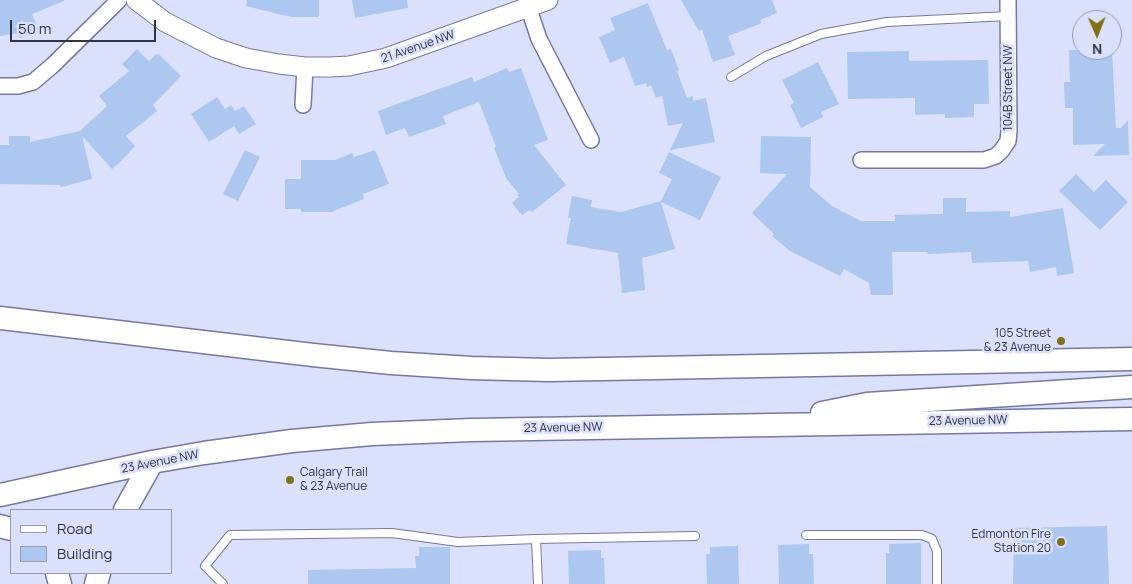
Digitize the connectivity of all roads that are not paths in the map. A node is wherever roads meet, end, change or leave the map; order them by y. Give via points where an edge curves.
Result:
1 (119, 0) edge
2 (136, 0) edge
3 (548, 0) edge
4 (1008, 0) edge
5 (527, 4) edge
6 (1009, 16) junction
7 (304, 67) junction
8 (731, 76) dead end
9 (0, 86) edge
10 (303, 105) dead end
11 (591, 140) dead end
12 (861, 160) dead end
13 (0, 318) edge
14 (1132, 358) edge
15 (1132, 387) edge
16 (1132, 419) edge
17 (767, 424) junction
18 (152, 462) junction
19 (0, 495) edge
20 (125, 509) edge
21 (806, 535) dead end
22 (695, 536) dead end
23 (536, 539) junction
24 (223, 584) edge
25 (538, 584) edge
26 (937, 584) edge

1 - 9 street via 33,82
2 - 7 street, 21 Avenue NW via 165,22 216,48 246,58
3 - 5 street, 21 Avenue NW
4 - 6 street, 104B Street NW
5 - 7 street, 21 Avenue NW via 386,58 349,66
5 - 11 street via 539,39
6 - 8 lane via 887,22 820,34 766,56
6 - 12 street, 104B Street NW via 1009,131 1008,141 996,156 984,160
7 - 10 street
13 - 14 main road via 313,355 471,368 549,370
15 - 17 main road via 867,404
16 - 17 main road, 23 Avenue NW
17 - 18 main road, 23 Avenue NW via 372,434
18 - 19 main road, 23 Avenue NW
18 - 20 main road
21 - 26 lane via 922,535 932,539 937,551
22 - 23 lane
23 - 24 lane via 458,542 392,533 230,535 205,566
23 - 25 lane

